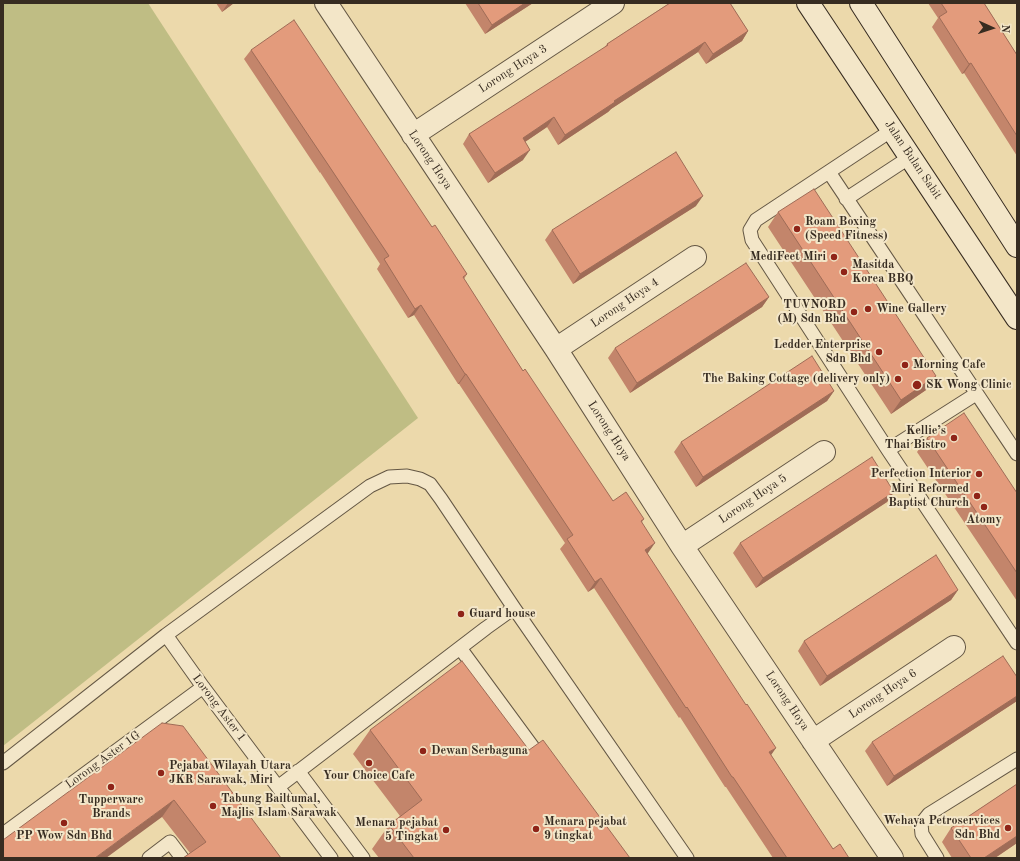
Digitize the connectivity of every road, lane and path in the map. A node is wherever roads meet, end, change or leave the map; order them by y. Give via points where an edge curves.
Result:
1 (326, 3) edge
2 (613, 3) edge
3 (808, 3) edge
4 (861, 3) edge
5 (892, 130) junction
6 (413, 135) junction
7 (910, 157) junction
8 (828, 172) junction
9 (846, 199) junction
10 (1017, 246) edge
11 (695, 257) dead end
12 (1017, 318) edge
13 (556, 349) junction
14 (976, 394) junction
15 (888, 450) junction
16 (824, 452) dead end
17 (1017, 454) edge
18 (682, 546) junction
19 (514, 608) junction
20 (166, 635) junction
21 (1017, 643) edge
22 (954, 647) dead end
23 (460, 648) junction
24 (203, 687) junction
25 (813, 741) junction
26 (1017, 759) edge
27 (3, 763) edge
28 (548, 769) edge
29 (298, 771) junction
30 (278, 787) junction
31 (3, 834) edge
32 (326, 856) edge
33 (149, 858) edge
34 (182, 858) edge
35 (362, 858) edge
36 (687, 858) edge
37 (892, 858) edge
38 (937, 858) edge

1 - 6 street, Lorong Hoya
2 - 6 street, Lorong Hoya 3
3 - 5 street, Jalan Bulan Sabit
4 - 10 street
5 - 7 street, Jalan Bulan Sabit
5 - 8 lane
6 - 13 street, Lorong Hoya
7 - 9 lane
7 - 12 street, Jalan Bulan Sabit
8 - 9 lane
8 - 15 lane via 756,220 750,230 752,240
9 - 14 lane
11 - 13 street, Lorong Hoya 4
13 - 18 street, Lorong Hoya
14 - 15 lane
14 - 17 lane
15 - 21 lane
16 - 18 street, Lorong Hoya 5
18 - 25 street, Lorong Hoya
19 - 20 lane via 430,484 420,478 389,477 370,486
19 - 23 lane
19 - 36 lane
20 - 24 lane, Lorong Aster 1
20 - 27 lane
22 - 25 street, Lorong Hoya 6
23 - 28 lane
23 - 29 lane
24 - 30 lane, Lorong Aster 1
24 - 31 lane, Lorong Aster 1G
25 - 37 street, Lorong Hoya
26 - 38 lane via 928,814 921,824 922,834
29 - 30 lane
29 - 35 lane
30 - 32 lane, Lorong Aster 1
33 - 34 lane via 170,842

